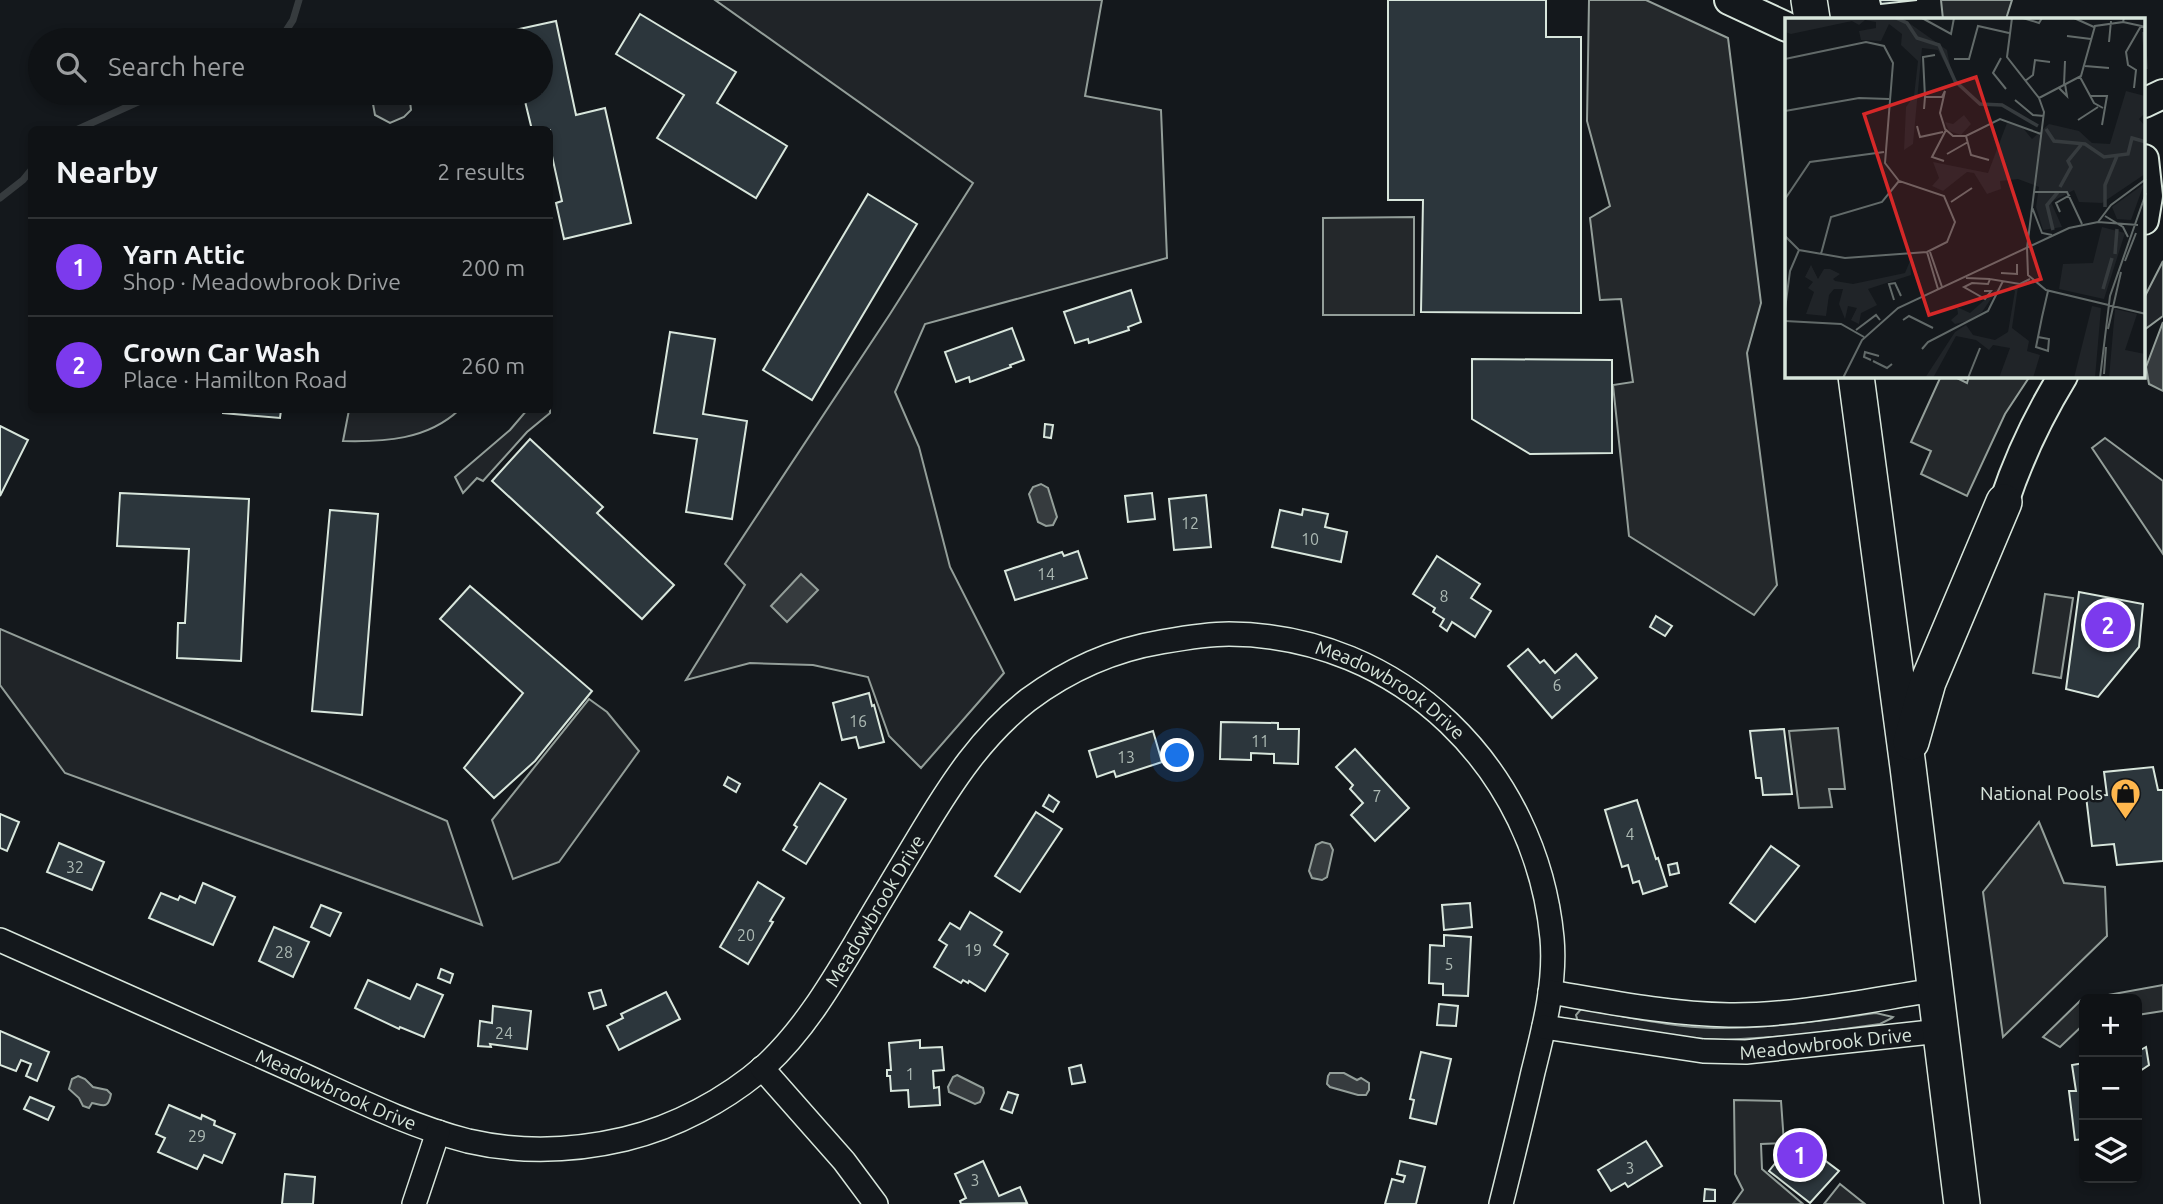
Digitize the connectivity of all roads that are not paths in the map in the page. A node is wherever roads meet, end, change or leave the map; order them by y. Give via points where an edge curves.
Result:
1 (1729, 0) edge
2 (1809, 0) edge
3 (1812, 18) edge
4 (1785, 26) edge
5 (2163, 94) edge
6 (2146, 102) edge
7 (2146, 184) edge
8 (2146, 204) edge
9 (1856, 378) edge
10 (2062, 378) edge
11 (2004, 502) joint
12 (1907, 759) junction
13 (0, 940) edge
14 (1935, 990) junction
15 (1550, 992) junction
16 (1544, 1027) junction
17 (1940, 1031) junction
18 (762, 1068) junction
19 (438, 1132) junction
20 (414, 1204) edge
21 (876, 1204) edge
22 (1501, 1204) edge
23 (1962, 1204) edge

1 - 4 street
2 - 3 main road
5 - 6 street
7 - 8 street
9 - 12 main road
10 - 11 street via 2021,455
11 - 12 main road via 1928,682
12 - 14 main road
13 - 19 street, Meadowbrook Drive
14 - 15 street, Meadowbrook Drive via 1788,1012 1731,1015 1655,1009
14 - 17 main road
15 - 16 street, Meadowbrook Drive
15 - 18 street, Meadowbrook Drive via 1552,941 1539,871 1506,795 1459,730 1397,682 1339,654 1267,636 1193,636 1136,646 1095,661 1047,688 995,729 944,795 808,1019
16 - 17 street, Meadowbrook Drive via 1654,1045 1746,1052
16 - 22 street, Meadowbrook Drive
17 - 23 main road
18 - 19 street, Meadowbrook Drive via 701,1109 627,1138 546,1150 508,1148
18 - 21 street via 845,1161
19 - 20 street

